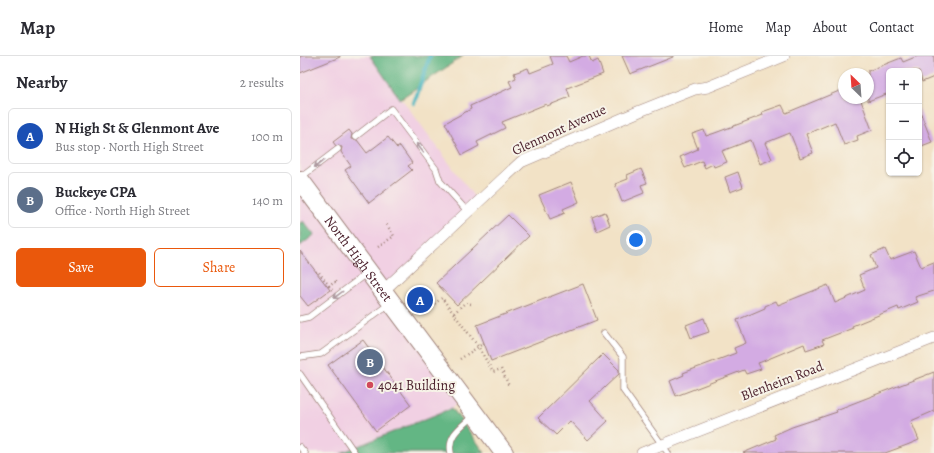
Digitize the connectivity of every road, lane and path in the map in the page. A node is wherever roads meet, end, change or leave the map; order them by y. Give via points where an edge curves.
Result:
1 (784, 56) edge
2 (355, 137) dead end
3 (338, 149) dead end
4 (300, 179) edge
5 (468, 212) junction
6 (385, 222) dead end
7 (378, 247) dead end
8 (316, 272) dead end
9 (369, 272) junction
10 (329, 286) dead end
11 (388, 297) junction
12 (471, 304) dead end
13 (425, 311) dead end
14 (454, 313) junction
15 (300, 318) edge
16 (604, 332) dead end
17 (934, 338) edge
18 (484, 343) dead end
19 (478, 346) junction
20 (300, 357) edge
21 (460, 359) dead end
22 (300, 374) edge
23 (509, 386) dead end
24 (475, 415) junction
25 (300, 447) edge
26 (665, 449) edge
27 (304, 453) edge
28 (355, 453) edge
29 (450, 453) edge
30 (504, 453) edge
31 (642, 453) edge

1 - 5 street, Glenmont Avenue via 708,87 695,89 530,157 514,167
5 -> 2 lane via 440,181 436,169 391,109
3 -> 4 lane
4 - 9 main road, North High Street
5 - 11 street, Glenmont Avenue
6 - 7 path via 394,236
8 - 10 path via 318,270
9 - 11 main road, North High Street
9 -> 15 lane via 309,317
11 - 20 lane via 321,354
11 - 24 main road, North High Street
12 - 14 path via 465,304
13 - 14 path via 442,298
14 - 19 path
16 - 26 lane via 622,357 623,390
17 - 26 street, Blenheim Road
18 - 19 path
19 - 21 path
19 - 23 path via 493,372 501,369
22 - 28 lane
24 - 29 lane via 452,436
24 - 30 main road, North High Street
25 - 27 lane
26 - 31 street, Blenheim Road

